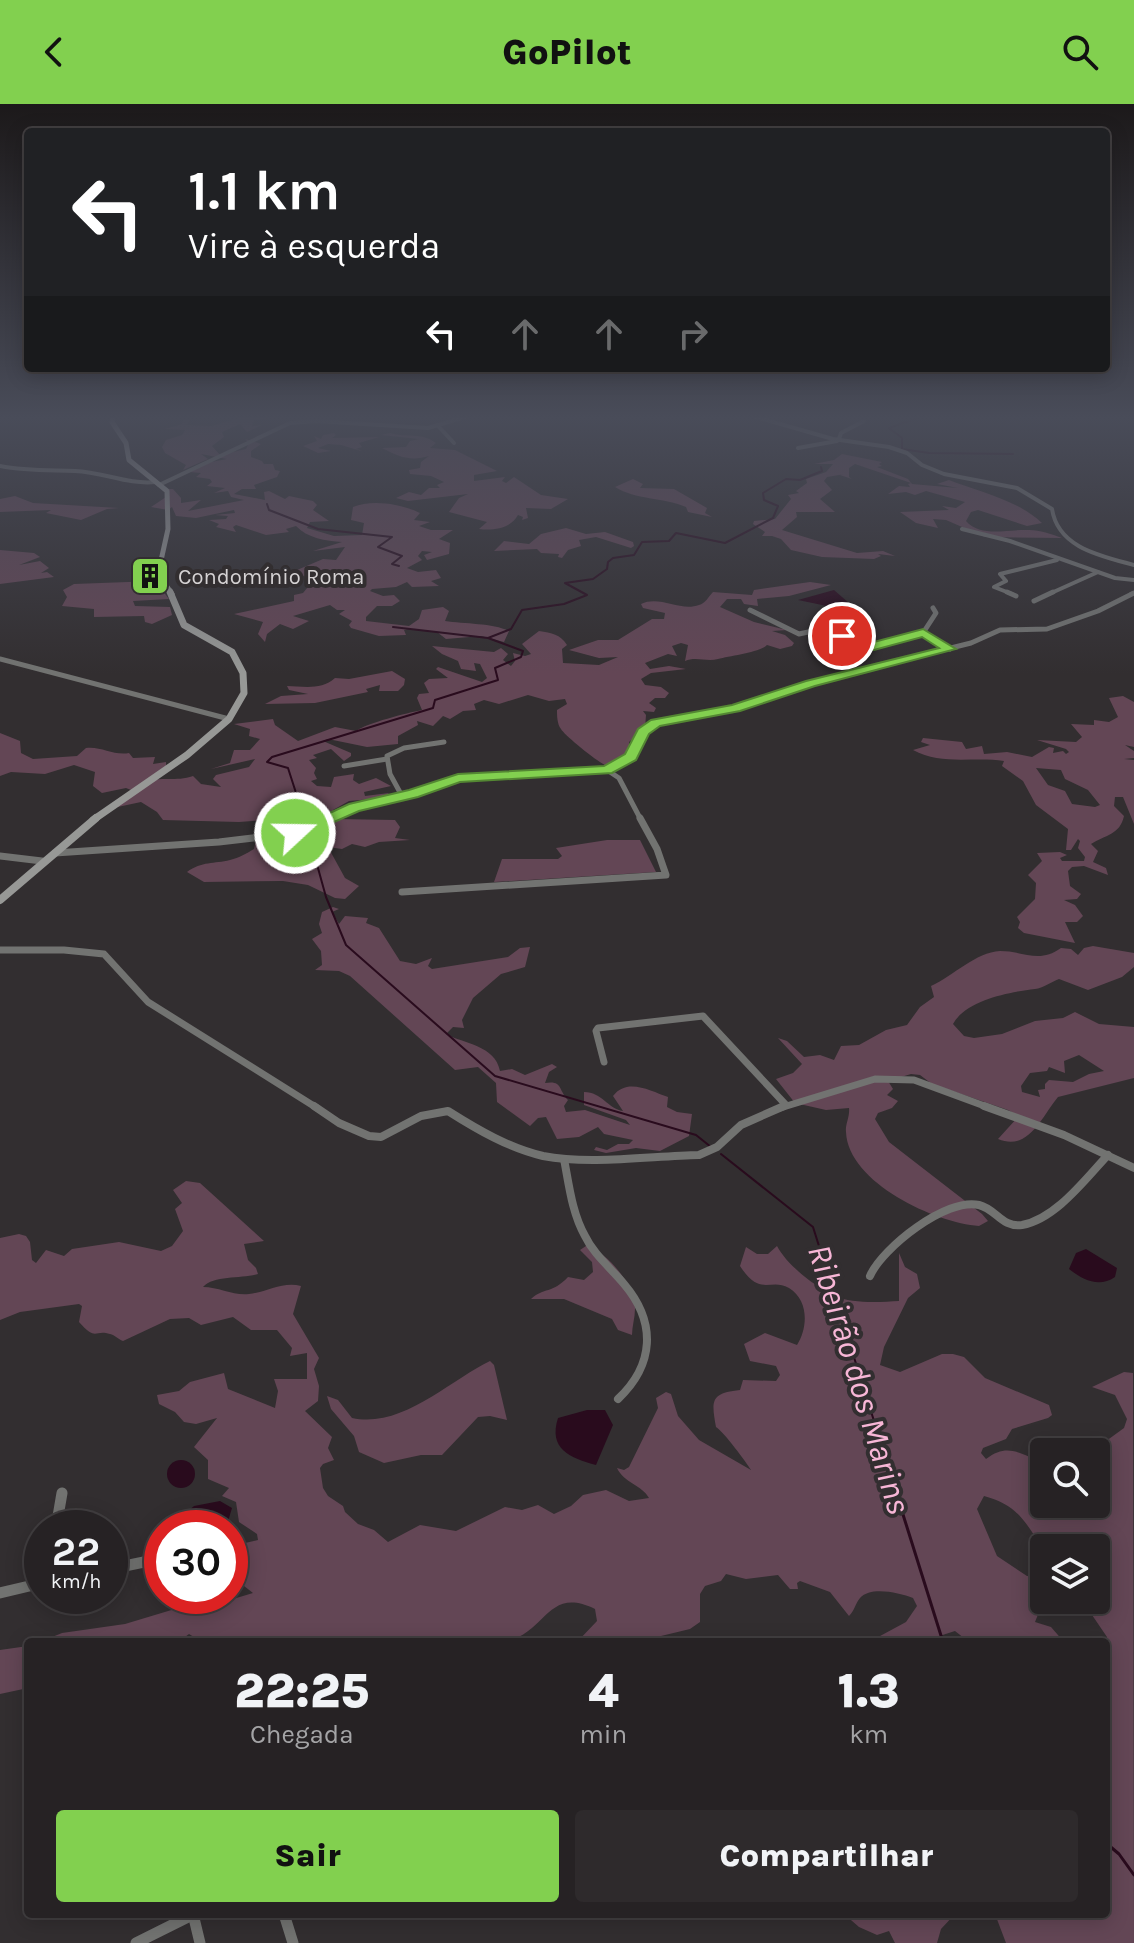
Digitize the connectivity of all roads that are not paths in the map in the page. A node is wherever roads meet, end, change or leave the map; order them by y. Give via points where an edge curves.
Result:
1 (167, 503) edge
2 (1042, 503) edge
3 (962, 529) dead end
4 (1060, 559) junction
5 (1134, 565) edge
6 (1098, 572) junction
7 (1134, 580) edge
8 (1134, 593) edge
9 (1016, 596) dead end
10 (1034, 601) dead end
11 (933, 608) dead end
12 (750, 610) dead end
13 (923, 633) junction
14 (950, 649) junction
15 (0, 659) edge
16 (229, 719) junction
17 (444, 742) dead end
18 (387, 759) junction
19 (344, 766) dead end
20 (607, 770) junction
21 (402, 796) junction
22 (50, 854) junction
23 (0, 856) edge
24 (42, 861) junction
25 (402, 892) dead end
26 (0, 900) edge
27 (0, 950) edge
28 (604, 1062) dead end
29 (786, 1105) junction
30 (1108, 1155) junction
31 (564, 1159) junction
32 (1134, 1168) edge
33 (870, 1276) dead end
34 (618, 1399) dead end
35 (62, 1493) dead end
36 (59, 1510) edge
37 (144, 1562) dead end
38 (128, 1565) edge
39 (24, 1587) edge
40 (0, 1593) edge
41 (185, 1918) edge
42 (194, 1918) edge
43 (285, 1918) edge
44 (136, 1943) edge
45 (200, 1943) edge
46 (293, 1943) edge

1 - 16 main road via 160,581 177,602 184,625 232,652 243,673 244,693
2 - 5 street via 1052,509 1065,539
3 - 4 street
4 - 6 street
4 - 9 street via 1000,574 1006,581 994,587
6 - 7 street
6 - 10 street
8 - 14 street via 1058,626 1000,630
11 - 13 street via 936,613
12 - 13 street via 799,634 822,629 872,646
13 - 14 street
14 - 20 street via 810,683 735,708 656,723 643,732 631,757
15 - 16 street
16 - 22 main road
17 - 18 street via 397,750
18 - 19 street
18 - 21 street
20 - 21 street via 458,778
20 - 25 street via 619,778 666,875
21 - 22 street via 354,807 295,833
22 - 24 main road
23 - 24 street
24 - 26 main road
27 - 31 street via 104,954 148,1002 339,1123 369,1136 389,1135 421,1116 448,1111 512,1146
28 - 29 street via 598,1028 703,1016
29 - 30 street via 875,1079 914,1080
29 - 31 street via 741,1125 699,1155
30 - 32 street
30 - 33 street via 1033,1223 1012,1225 977,1204 955,1206 917,1230
31 - 34 street via 582,1230 644,1317 644,1363
35 - 36 street
37 - 38 street
39 - 40 street
41 - 44 street
42 - 45 street
43 - 46 street

